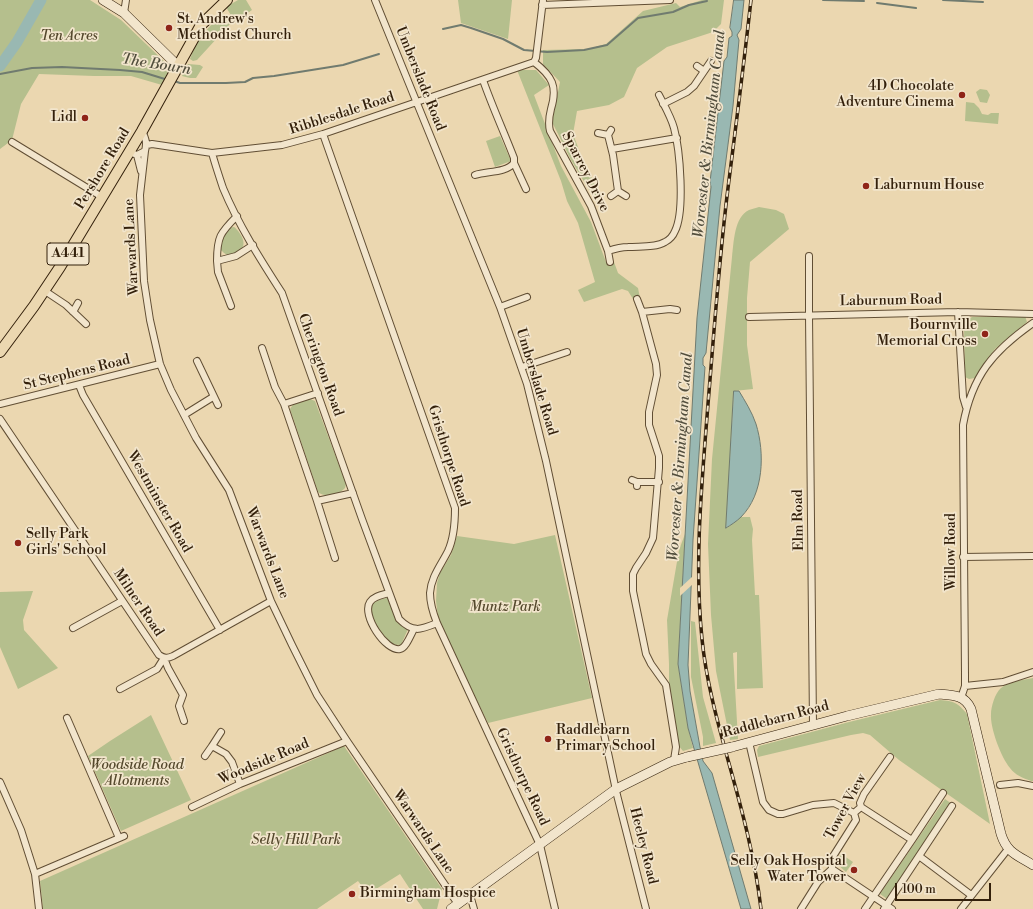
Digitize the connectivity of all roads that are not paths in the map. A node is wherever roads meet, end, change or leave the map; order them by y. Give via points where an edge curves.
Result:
1 (103, 0) edge
2 (126, 0) edge
3 (227, 0) edge
4 (375, 0) edge
5 (670, 0) edge
6 (610, 1) edge
7 (543, 2) edge
8 (124, 14) junction
9 (535, 60) junction
10 (711, 61) dead end
11 (178, 66) junction
12 (697, 66) dead end
13 (704, 71) junction
14 (483, 80) junction
15 (659, 95) dead end
16 (416, 102) junction
17 (663, 104) junction
18 (598, 133) dead end
19 (323, 134) junction
20 (676, 138) junction
21 (12, 142) dead end
22 (147, 142) junction
23 (612, 149) junction
24 (212, 153) junction
25 (133, 154) junction
26 (514, 163) junction
27 (475, 175) dead end
28 (141, 179) junction
29 (526, 189) dead end
30 (618, 191) junction
31 (611, 196) dead end
32 (626, 196) dead end
33 (102, 197) junction
34 (237, 216) junction
35 (253, 245) junction
36 (608, 252) junction
37 (809, 256) dead end
38 (217, 261) junction
39 (610, 262) dead end
40 (45, 291) junction
41 (527, 297) dead end
42 (637, 299) dead end
43 (670, 301) dead end
44 (78, 303) dead end
45 (231, 306) dead end
46 (500, 307) junction
47 (670, 309) junction
48 (677, 310) dead end
49 (73, 312) junction
50 (642, 312) junction
51 (958, 312) junction
52 (1033, 314) edge
53 (809, 315) junction
54 (749, 317) dead end
55 (1033, 323) edge
56 (86, 324) dead end
57 (262, 348) dead end
58 (0, 352) edge
59 (567, 352) dead end
60 (197, 361) dead end
61 (160, 364) junction
62 (522, 367) junction
63 (79, 385) junction
64 (318, 393) junction
65 (213, 397) junction
66 (0, 404) edge
67 (218, 404) dead end
68 (284, 404) junction
69 (966, 407) junction
70 (184, 415) junction
71 (0, 419) edge
72 (659, 482) junction
73 (635, 483) dead end
74 (353, 493) junction
75 (317, 502) junction
76 (1033, 556) edge
77 (964, 557) junction
78 (335, 558) dead end
79 (389, 593) junction
80 (122, 601) junction
81 (271, 601) junction
82 (437, 624) junction
83 (73, 628) dead end
84 (414, 629) junction
85 (220, 630) junction
86 (164, 658) junction
87 (1033, 672) edge
88 (965, 686) junction
89 (120, 689) dead end
90 (961, 698) junction
91 (67, 718) dead end
92 (184, 721) dead end
93 (813, 725) junction
94 (222, 732) dead end
95 (347, 741) junction
96 (749, 742) junction
97 (212, 746) junction
98 (205, 756) dead end
99 (890, 757) dead end
100 (674, 760) junction
101 (0, 782) edge
102 (240, 784) junction
103 (1000, 785) dead end
104 (1033, 786) edge
105 (616, 789) junction
106 (943, 793) dead end
107 (952, 806) dead end
108 (192, 807) dead end
109 (861, 807) junction
110 (854, 813) junction
111 (911, 842) junction
112 (540, 845) junction
113 (1008, 849) junction
114 (919, 856) junction
115 (1033, 864) edge
116 (832, 869) junction
117 (35, 874) junction
118 (470, 895) junction
119 (971, 895) junction
120 (873, 897) junction
121 (454, 907) edge
122 (888, 908) edge
123 (40, 909) edge
124 (474, 909) edge
125 (555, 909) edge
126 (646, 909) edge
127 (801, 909) edge
128 (865, 909) edge
129 (960, 909) edge

1 - 8 street
2 - 8 street
3 - 11 main road, Pershore Road / A441 via 201,25
4 - 16 street, Umberslade Road
5 - 6 street
6 - 7 street
7 - 9 street
8 - 11 street
9 - 14 street, Ribblesdale Road
9 - 36 street, Sparrey Drive via 550,77 553,86 554,96 548,124 550,131 591,206
10 - 13 street
11 - 22 main road, Pershore Road / A441 via 166,87
12 - 13 street
13 - 17 street via 687,92
14 - 16 street, Ribblesdale Road
14 - 26 street
15 - 17 street
16 - 19 street, Ribblesdale Road
16 - 46 street, Umberslade Road
17 - 20 street via 674,126
18 - 23 street via 609,133
19 - 24 street, Ribblesdale Road via 282,145
19 - 82 street, Gristhorpe Road via 455,508 451,544 436,570 430,592 431,606
20 - 23 street
20 - 36 street via 679,152 680,201 675,231 664,243 658,245 627,247
21 - 33 street
22 - 24 street, Ribblesdale Road
22 - 25 main road, Pershore Road / A441
22 - 25 street
22 - 28 street, Warwards Lane
23 - 30 street
24 - 34 street, Cherington Road via 223,188
25 - 28 street, Warwards Lane via 140,164
25 - 33 main road, Pershore Road / A441
26 - 27 street via 502,170
26 - 29 street
28 - 61 street, Warwards Lane via 144,281
30 - 31 street
30 - 32 street
33 - 40 main road, Pershore Road / A441
34 - 35 street, Cherington Road
34 - 38 street via 223,230 218,241
35 - 38 street via 236,256
35 - 64 street, Cherington Road via 282,293
36 - 39 street, Sparrey Drive
37 - 53 street, Elm Road
38 - 45 street via 218,272
40 - 49 street
40 - 58 main road, Pershore Road / A441
41 - 46 street
42 - 50 street
43 - 47 street
44 - 49 street
46 - 62 street, Umberslade Road
47 - 48 street
47 - 50 street
49 - 56 street
50 - 72 street via 656,364 657,375 649,412 649,425 659,456
51 - 52 street, Laburnum Road
51 - 53 street, Laburnum Road
51 - 69 street, Willow Road via 963,398
53 - 54 street, Laburnum Road
53 - 93 street, Elm Road
55 - 69 street, Willow Road via 993,356 977,380
57 - 68 street via 275,388
59 - 62 street
60 - 65 street
61 - 63 street, St Stephens Road
61 - 70 street, Warwards Lane
62 - 105 street, Umberslade Road via 542,443
63 - 66 street, St Stephens Road
63 - 85 street, Westminster Road
64 - 68 street
64 - 74 street, Cherington Road
65 - 67 street
65 - 70 street
68 - 75 street
69 - 77 street, Willow Road via 963,425
70 - 81 street, Warwards Lane via 229,490
71 - 80 street, Milner Road
72 - 73 street
72 - 100 street via 653,538 634,574 633,591 646,654 666,685 676,747
74 - 75 street
74 - 79 street, Cherington Road
75 - 78 street
76 - 77 street
77 - 88 street, Willow Road
79 - 84 street, Cherington Road via 399,619
79 - 84 street via 376,597 368,608 370,621 376,633 391,647 401,649
80 - 83 street
80 - 86 street, Milner Road via 159,655
81 - 85 street
81 - 95 street, Warwards Lane via 317,695
82 - 84 street
82 - 112 street, Gristhorpe Road
85 - 86 street via 173,656
86 - 89 street via 157,668
86 - 92 street, Milner Road via 183,695 179,706
87 - 88 street via 1003,682
88 - 90 street, Willow Road
90 - 93 street, Raddlebarn Road via 939,694
90 - 113 street via 969,702 972,709 1001,834
91 - 117 street via 122,837
93 - 96 street, Raddlebarn Road
94 - 97 street
95 - 102 street, Woodside Road
95 - 121 street, Warwards Lane
96 - 100 street, Raddlebarn Road, bridge
96 - 110 street via 763,802 769,810 783,814 834,803
97 - 98 street
97 - 102 street via 226,754 232,762
99 - 109 street, Tower View via 864,794
100 - 105 street, Raddlebarn Road
101 - 117 street via 21,830
102 - 108 street, Woodside Road
103 - 104 street via 1018,783
105 - 112 street, Raddlebarn Road
105 - 126 street, Heeley Road
106 - 111 street
107 - 114 street
109 - 110 street, Tower View
109 - 111 street
110 - 116 street, Tower View via 856,820 832,858
111 - 120 street
112 - 118 street, Raddlebarn Road
112 - 125 street, Gristhorpe Road
113 - 115 street
113 - 119 street
114 - 119 street
114 - 122 street
116 - 120 street
116 - 127 street via 818,882
117 - 123 street
118 - 121 street, Raddlebarn Road
118 - 124 street
119 - 129 street
120 - 122 street
120 - 128 street

